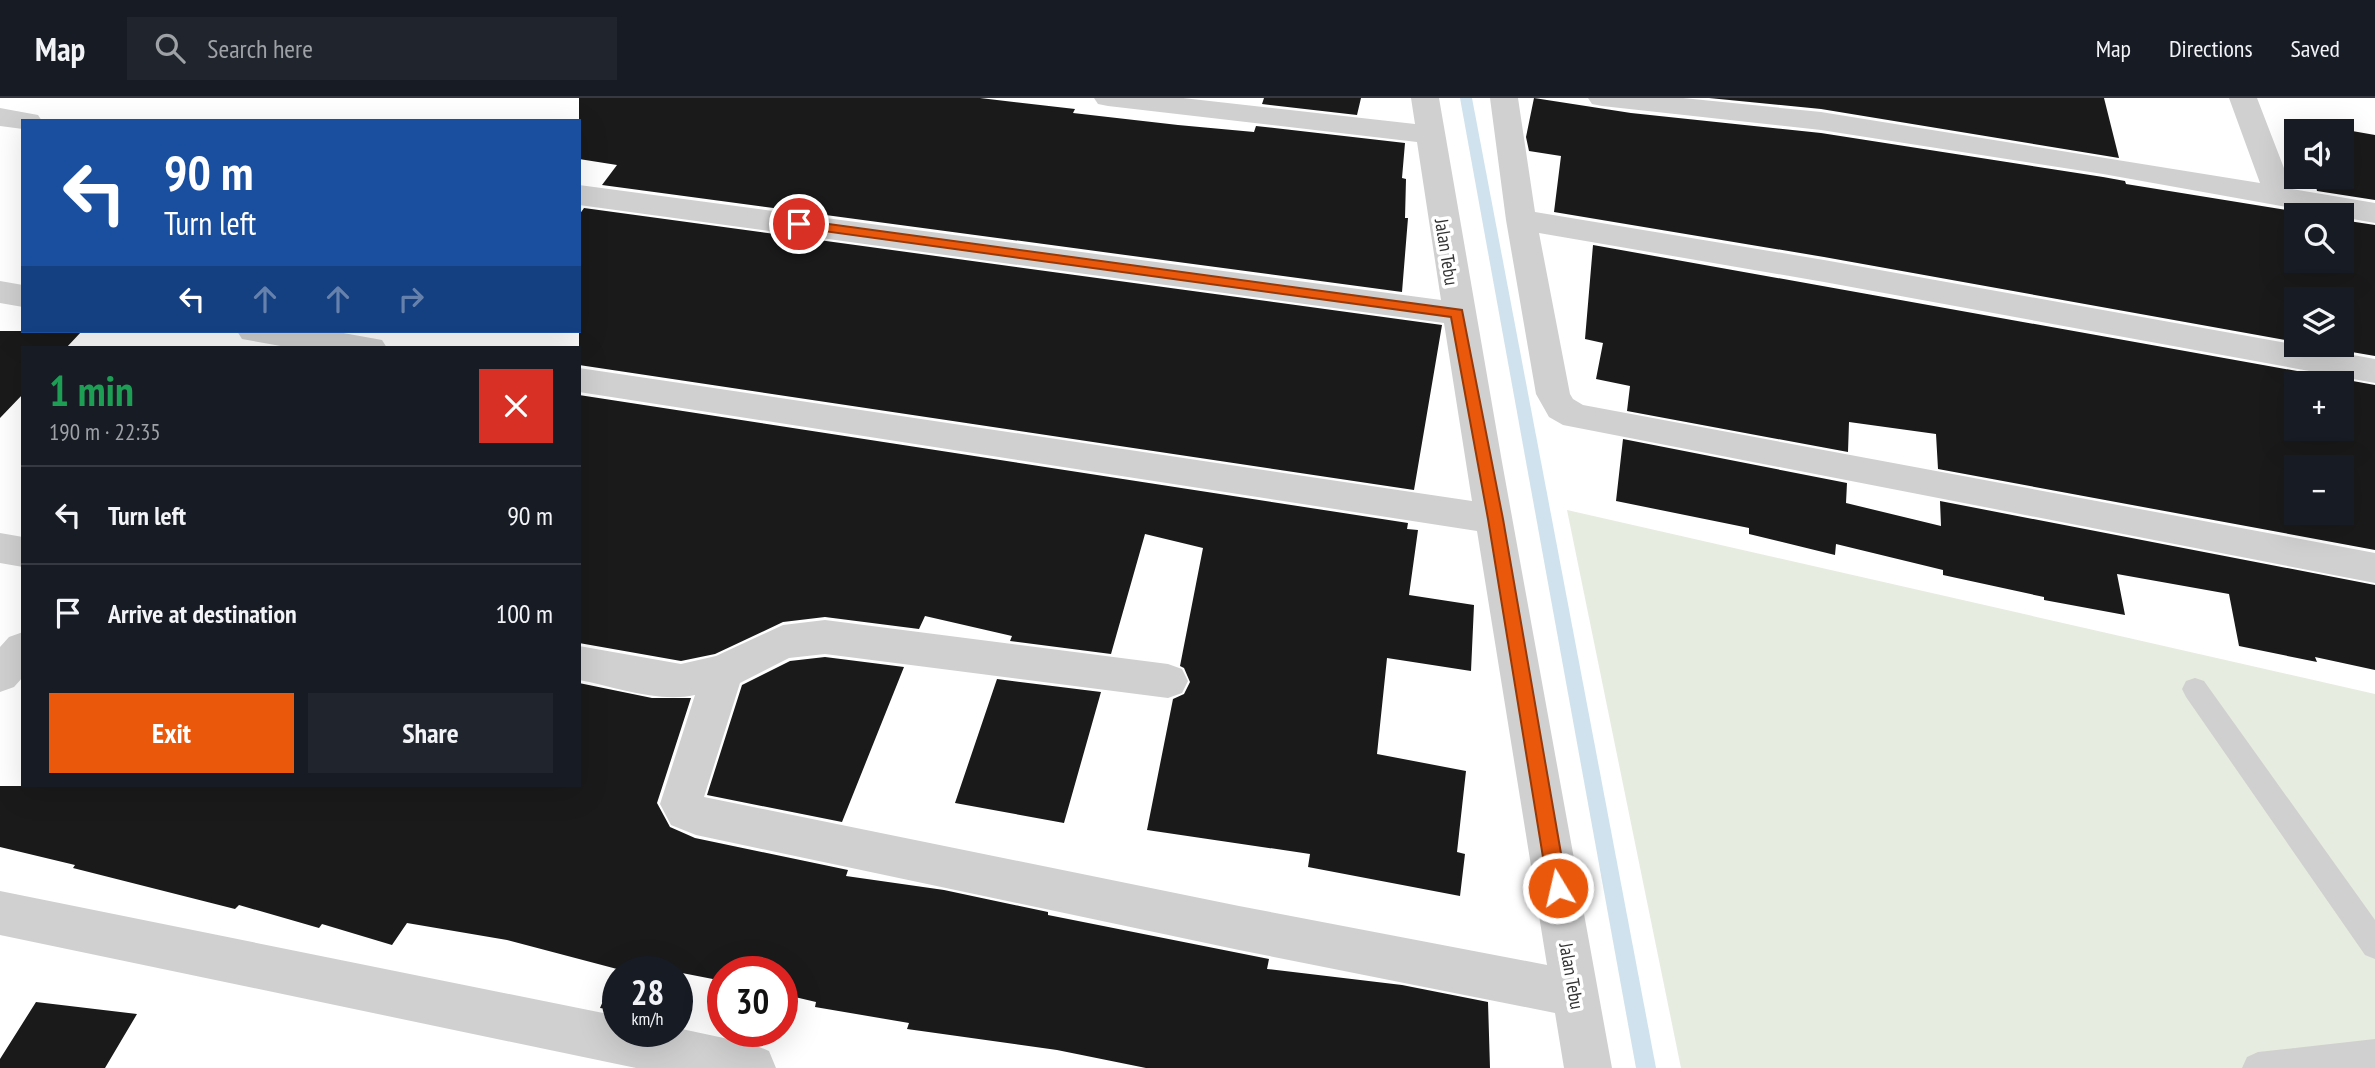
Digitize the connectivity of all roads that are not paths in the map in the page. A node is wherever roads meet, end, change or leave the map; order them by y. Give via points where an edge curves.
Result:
1 (1108, 98) edge
2 (1425, 98) edge
3 (1504, 98) edge
4 (1602, 98) edge
5 (2243, 98) edge
6 (0, 117) edge
7 (21, 120) edge
8 (1431, 135) junction
9 (581, 195) edge
10 (2280, 196) junction
11 (2375, 213) edge
12 (1521, 220) junction
13 (0, 292) edge
14 (21, 296) edge
15 (1457, 313) junction
16 (268, 333) edge
17 (356, 346) edge
18 (2375, 370) edge
19 (581, 380) edge
20 (1495, 519) junction
21 (0, 548) edge
22 (21, 552) edge
23 (2375, 568) edge
24 (21, 651) edge
25 (581, 663) edge
26 (723, 672) junction
27 (0, 675) edge
28 (1168, 681) dead end
29 (2195, 689) dead end
30 (0, 913) edge
31 (2375, 945) edge
32 (1575, 994) junction
33 (2375, 1054) edge
34 (751, 1068) edge
35 (1588, 1068) edge
36 (2258, 1068) edge

1 - 8 street
2 - 8 street, Jalan Tebu
3 - 12 street
4 - 10 street via 1821,121
5 - 10 street
6 - 7 street
8 - 15 street, Jalan Tebu
9 - 15 street
10 - 11 street
12 - 18 street
12 - 23 street via 1553,394 1561,408 1575,416
13 - 14 street
15 - 20 street, Jalan Tebu
16 - 17 street
19 - 20 street
20 - 32 street, Jalan Tebu
21 - 22 street
24 - 27 street
25 - 26 street via 664,680
26 - 28 street via 783,642 825,637
26 - 32 street via 682,795 686,811
29 - 31 lane
30 - 34 street
32 - 35 street, Jalan Tebu
33 - 36 lane

